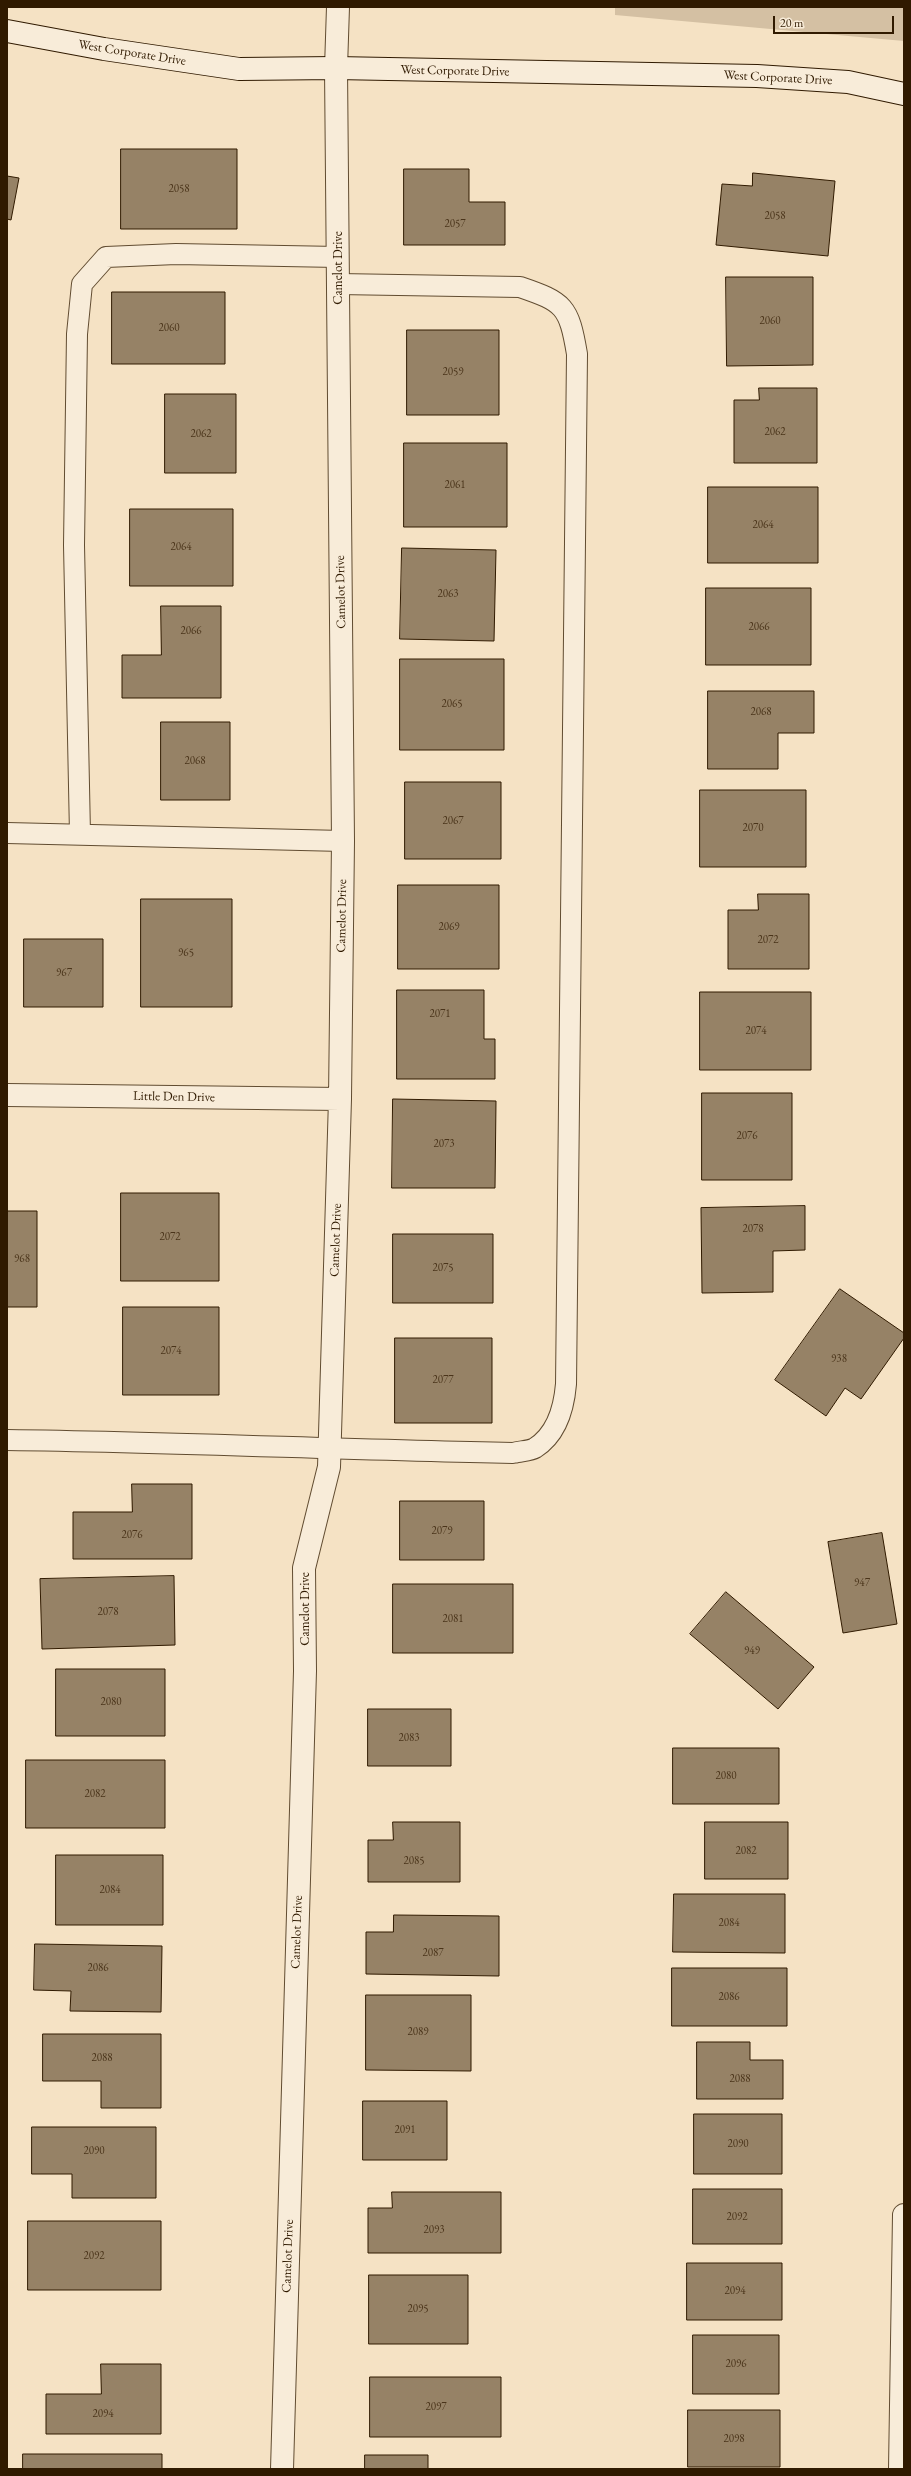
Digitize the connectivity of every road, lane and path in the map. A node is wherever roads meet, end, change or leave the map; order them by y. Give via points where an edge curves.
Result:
1 (338, 7) edge
2 (7, 30) edge
3 (336, 68) junction
4 (904, 94) edge
5 (338, 257) junction
6 (338, 284) junction
7 (7, 833) edge
8 (80, 834) junction
9 (343, 840) junction
10 (7, 1095) edge
11 (340, 1099) junction
12 (7, 1440) edge
13 (330, 1450) junction
14 (904, 2215) edge
15 (904, 2222) edge
16 (282, 2469) edge
17 (900, 2469) edge

1 - 3 street, Camelot Drive
2 - 3 street, West Corporate Drive via 104,49 239,69
3 - 4 street, West Corporate Drive via 757,76 848,82
3 - 5 street, Camelot Drive
5 - 6 street, Camelot Drive
5 - 8 lane via 176,254 106,257 82,284 77,334 74,545
6 - 9 street, Camelot Drive
6 - 13 lane via 520,287 561,305 572,328 577,362 567,1360 564,1406 554,1429 535,1448 513,1452
7 - 8 lane
8 - 9 lane
9 - 11 street, Camelot Drive
10 - 11 street, Little Den Drive
11 - 13 street, Camelot Drive
12 - 13 lane via 108,1441
13 - 16 street, Camelot Drive via 329,1467 304,1568 305,1671
14 - 15 street
15 - 17 street

